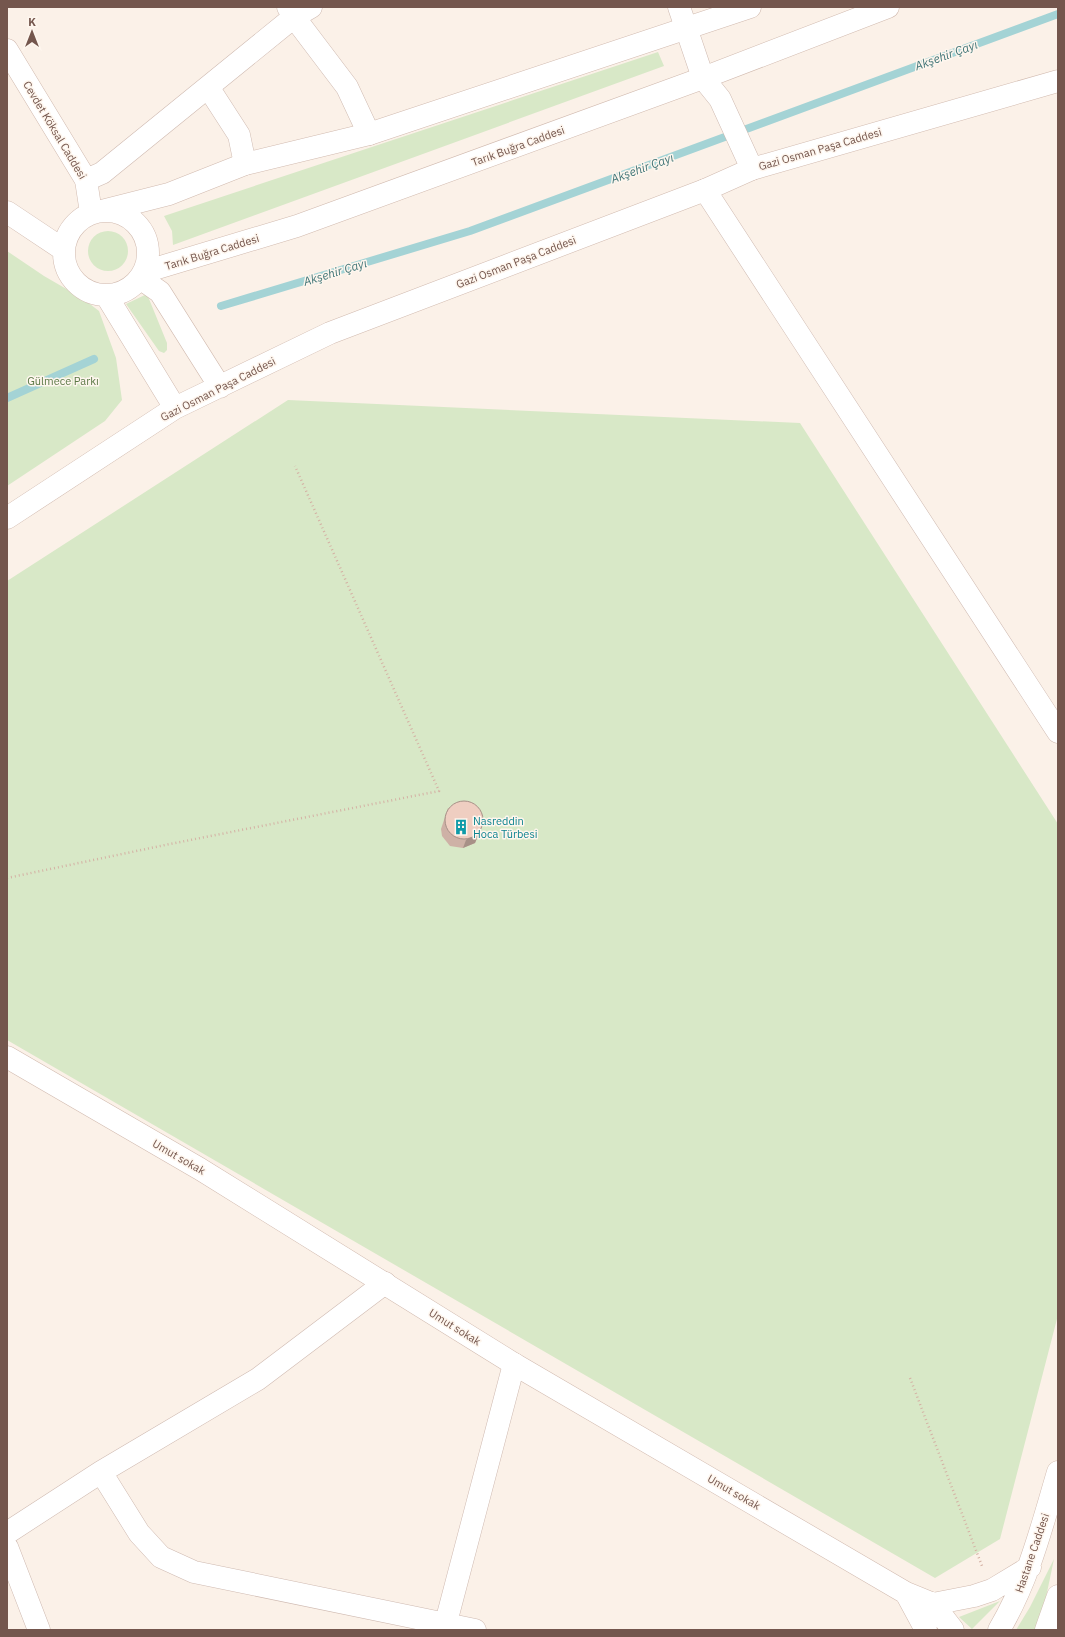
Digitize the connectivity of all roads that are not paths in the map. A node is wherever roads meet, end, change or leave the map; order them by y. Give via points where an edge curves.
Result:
1 (679, 7) edge
2 (750, 7) edge
3 (888, 7) edge
4 (298, 10) edge
5 (684, 28) junction
6 (7, 50) edge
7 (703, 78) junction
8 (1058, 81) edge
9 (208, 87) junction
10 (369, 134) junction
11 (246, 164) junction
12 (752, 169) junction
13 (86, 180) junction
14 (706, 190) junction
15 (7, 212) edge
16 (97, 212) junction
17 (64, 250) junction
18 (142, 275) junction
19 (106, 295) junction
20 (220, 387) junction
21 (175, 408) junction
22 (7, 518) edge
23 (1058, 732) edge
24 (7, 1057) edge
25 (385, 1284) junction
26 (514, 1364) junction
27 (101, 1472) junction
28 (1058, 1472) edge
29 (7, 1533) edge
30 (7, 1547) edge
31 (1030, 1566) junction
32 (906, 1593) junction
33 (1058, 1596) edge
34 (933, 1604) junction
35 (445, 1627) edge
36 (39, 1630) edge
37 (475, 1630) edge
38 (926, 1630) edge
39 (953, 1630) edge
40 (999, 1630) edge
41 (1046, 1630) edge

1 - 5 street
2 - 5 street
3 - 7 street, Tarık Buğra Caddesi
4 - 9 street
4 - 10 street via 347,87
5 - 7 street
5 - 10 street
6 - 13 street, Cevdet Köksal Caddesi
7 - 12 street via 720,99
7 - 18 street, Tarık Buğra Caddesi via 297,226
8 - 12 street, Gazi Osman Paşa Caddesi
9 - 11 street via 239,134
9 - 13 street via 102,173
10 - 11 street
11 - 16 street via 169,194
12 - 14 street, Gazi Osman Paşa Caddesi
13 - 16 street, Cevdet Köksal Caddesi
14 - 20 street, Gazi Osman Paşa Caddesi via 330,333
14 - 23 street
15 - 17 street
16 - 17 street via 81,219 72,228
16 - 18 street via 114,211 125,214 142,229 149,250 148,262
17 - 19 street via 66,264 76,282 92,293
18 - 19 street via 125,291
18 - 20 street via 160,292
19 - 21 street
20 - 21 street, Gazi Osman Paşa Caddesi
21 - 22 street, Gazi Osman Paşa Caddesi
24 - 25 street, Umut sokak via 200,1169
25 - 26 street, Umut sokak
25 - 27 street via 258,1379
26 - 32 street, Umut sokak
26 - 35 street
27 - 29 street
27 - 35 street via 139,1533 161,1557 194,1572
28 - 31 street, Hastane Caddesi
30 - 36 street
31 - 34 street via 992,1590
31 - 40 street, Hastane Caddesi via 1017,1598
32 - 34 street, Umut sokak
32 - 38 street
33 - 41 street
34 - 39 street
35 - 37 street

